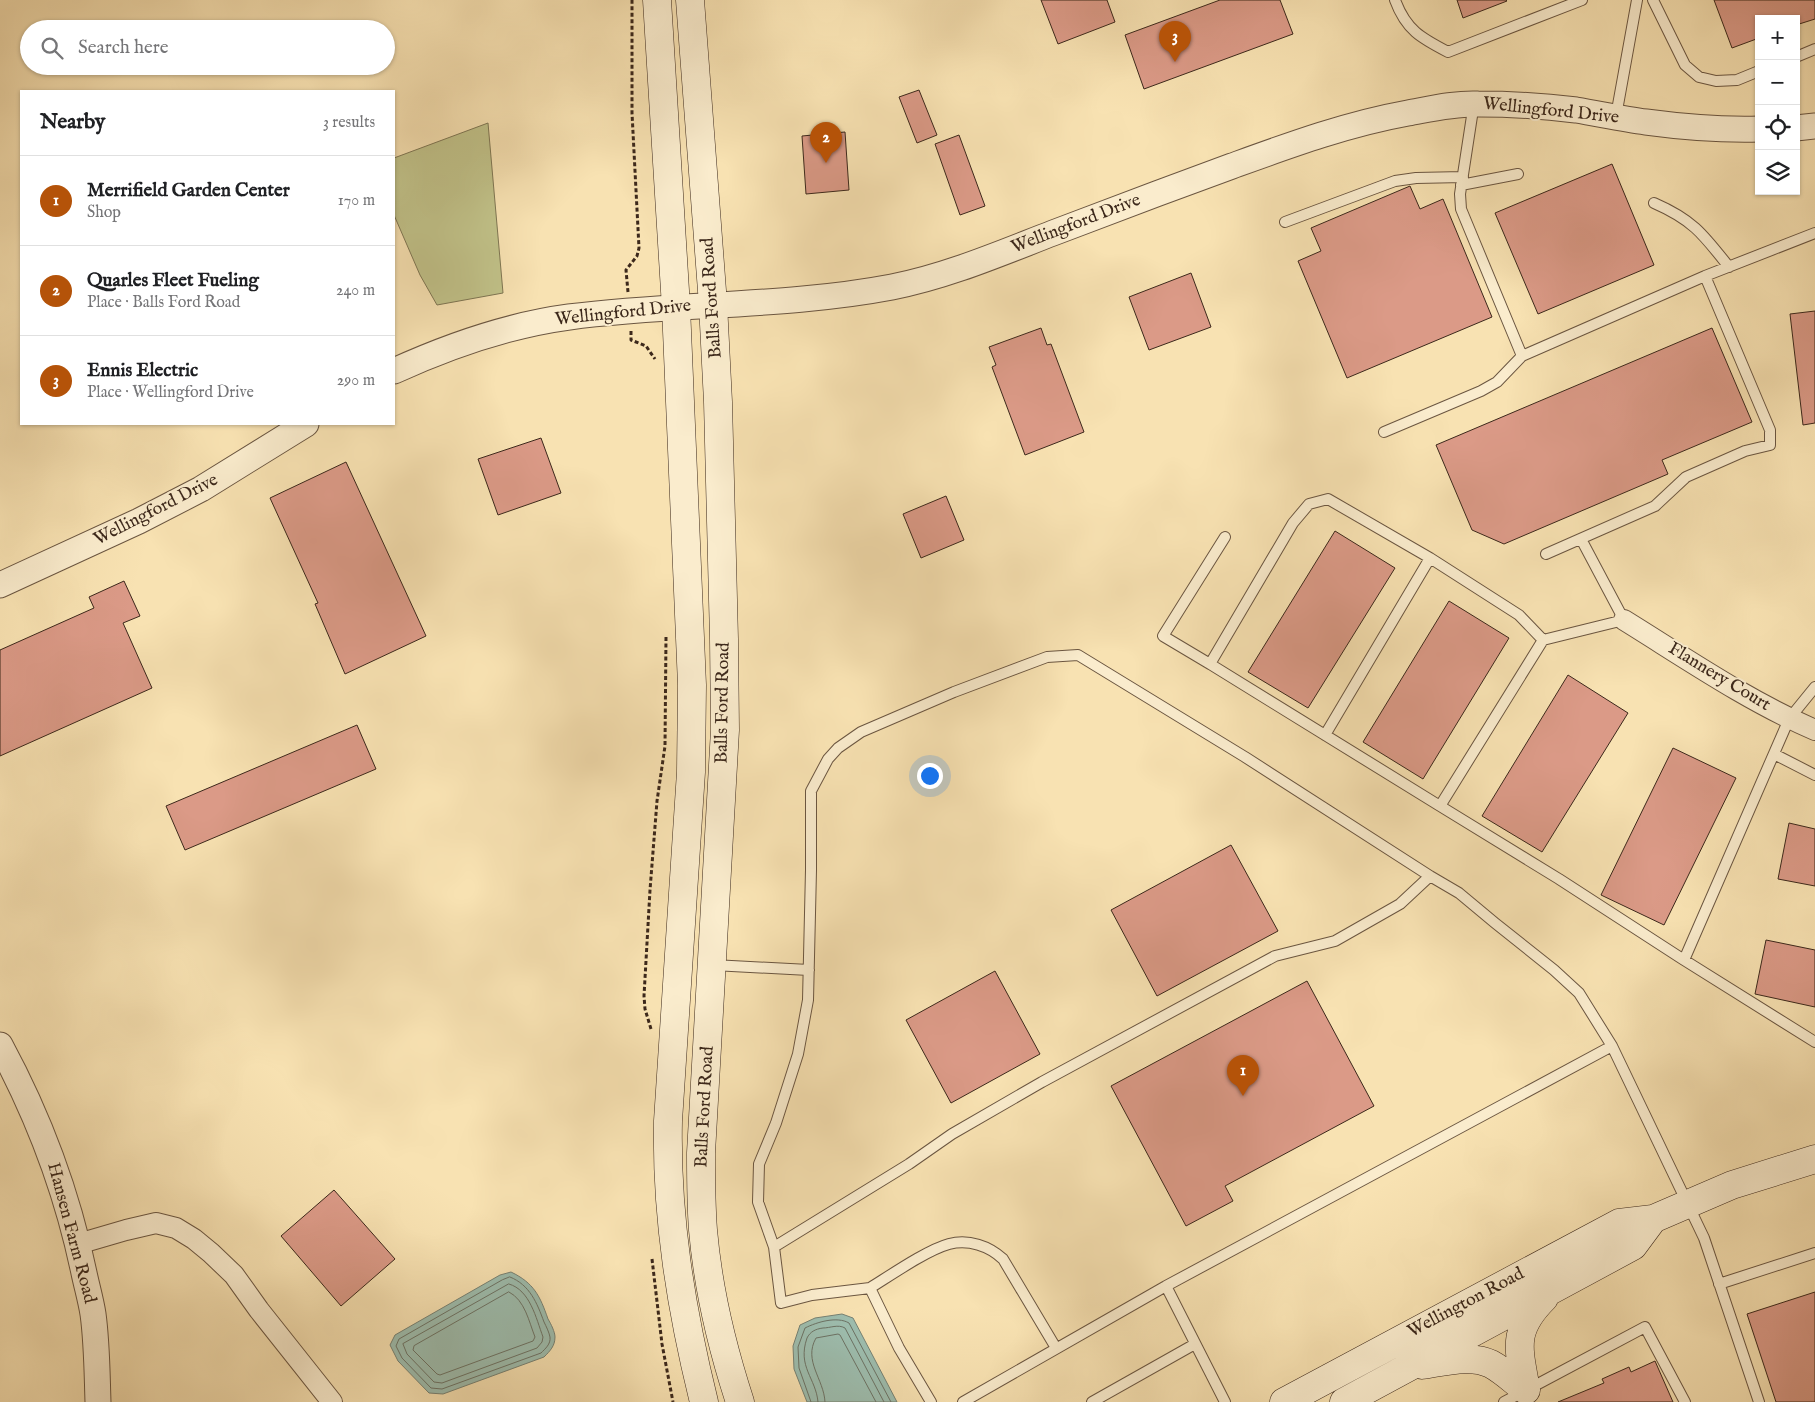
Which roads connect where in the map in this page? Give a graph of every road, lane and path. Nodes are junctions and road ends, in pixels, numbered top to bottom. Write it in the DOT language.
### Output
graph roads {
  1 [pos="632,0"];
  2 [pos="657,0"];
  3 [pos="690,0"];
  4 [pos="1395,0"];
  5 [pos="1582,0"];
  6 [pos="1637,0"];
  7 [pos="1653,0"];
  8 [pos="1815,49"];
  9 [pos="1800,55"];
  10 [pos="1755,73"];
  11 [pos="1474,103"];
  12 [pos="1616,117"];
  13 [pos="1815,126"];
  14 [pos="1800,128"];
  15 [pos="1755,129"];
  16 [pos="1518,174"];
  17 [pos="1462,181"];
  18 [pos="1654,203"];
  19 [pos="1285,222"];
  20 [pos="1815,233"];
  21 [pos="1729,267"];
  22 [pos="1704,276"];
  23 [pos="627,281"];
  24 [pos="714,304"];
  25 [pos="676,307"];
  26 [pos="631,329"];
  27 [pos="1522,356"];
  28 [pos="656,366"];
  29 [pos="395,371"];
  30 [pos="304,425"];
  31 [pos="1384,432"];
  32 [pos="1225,538"];
  33 [pos="1581,539"];
  34 [pos="1546,554"];
  35 [pos="1430,558"];
  36 [pos="0,585"];
  37 [pos="1624,620"];
  38 [pos="666,629"];
  39 [pos="1543,640"];
  40 [pos="1210,664"];
  41 [pos="1815,687"];
  42 [pos="1789,719"];
  43 [pos="1815,730"];
  44 [pos="1325,735"];
  45 [pos="1774,754"];
  46 [pos="1815,775"];
  47 [pos="1440,806"];
  48 [pos="1430,876"];
  49 [pos="682,903"];
  50 [pos="1684,960"];
  51 [pos="712,965"];
  52 [pos="809,970"];
  53 [pos="644,996"];
  54 [pos="1815,1042"];
  55 [pos="0,1045"];
  56 [pos="1612,1046"];
  57 [pos="1815,1159"];
  58 [pos="1688,1203"];
  59 [pos="1653,1219"];
  60 [pos="78,1244"];
  61 [pos="774,1247"];
  62 [pos="1815,1253"];
  63 [pos="1719,1284"];
  64 [pos="1166,1286"];
  65 [pos="870,1288"];
  66 [pos="1554,1288"];
  67 [pos="1195,1344"];
  68 [pos="1056,1348"];
  69 [pos="1408,1367"];
  70 [pos="1521,1398"];
  71 [pos="98,1402"];
  72 [pos="332,1402"];
  73 [pos="704,1402"];
  74 [pos="740,1402"];
  75 [pos="931,1402"];
  76 [pos="963,1402"];
  77 [pos="1092,1402"];
  78 [pos="1225,1402"];
  79 [pos="1284,1402"];
  80 [pos="1344,1402"];
  81 [pos="1685,1402"];
  82 [pos="1759,1402"];
  1 -- 23 [label="path"];
  2 -- 25 [label="main road, Balls Ford Road"];
  3 -- 24 [label="main road, Balls Ford Road"];
  4 -- 5 [label="lane"];
  6 -- 12 [label="lane"];
  7 -- 10 [label="lane"];
  8 -- 9 [label="lane"];
  11 -- 12 [label="street, Wellingford Drive"];
  11 -- 17 [label="lane"];
  11 -- 24 [label="street, Wellingford Drive"];
  12 -- 15 [label="street, Wellingford Drive"];
  13 -- 14 [label="street"];
  16 -- 17 [label="lane"];
  17 -- 19 [label="lane"];
  17 -- 27 [label="lane"];
  18 -- 21 [label="lane"];
  20 -- 21 [label="lane"];
  21 -- 22 [label="lane"];
  22 -- 27 [label="lane"];
  22 -- 33 [label="lane"];
  24 -- 25 [label="street, Wellingford Drive"];
  24 -- 51 [label="main road, Balls Ford Road"];
  25 -- 29 [label="street, Wellingford Drive"];
  25 -- 49 [label="main road, Balls Ford Road"];
  26 -- 28 [label="path"];
  27 -- 31 [label="lane"];
  30 -- 36 [label="street, Wellingford Drive"];
  32 -- 40 [label="lane"];
  33 -- 34 [label="lane"];
  33 -- 37 [label="lane"];
  35 -- 39 [label="lane"];
  35 -- 40 [label="lane"];
  35 -- 44 [label="lane"];
  37 -- 39 [label="lane"];
  37 -- 42 [label="street, Flannery Court"];
  38 -- 53 [label="path"];
  39 -- 47 [label="lane"];
  40 -- 44 [label="lane"];
  41 -- 42 [label="lane"];
  42 -- 43 [label="street, Flannery Court"];
  42 -- 45 [label="lane"];
  44 -- 47 [label="lane"];
  45 -- 46 [label="lane"];
  45 -- 50 [label="lane"];
  47 -- 50 [label="lane"];
  48 -- 52 [label="lane"];
  48 -- 56 [label="lane"];
  48 -- 61 [label="lane"];
  49 -- 51 [label="main road"];
  49 -- 73 [label="main road, Balls Ford Road"];
  50 -- 54 [label="lane"];
  51 -- 52 [label="lane"];
  51 -- 74 [label="main road, Balls Ford Road"];
  52 -- 61 [label="lane"];
  55 -- 60 [label="street, Hansen Farm Road"];
  56 -- 58 [label="lane"];
  56 -- 64 [label="lane"];
  57 -- 58 [label="main road, Wellington Road"];
  58 -- 59 [label="main road, Wellington Road"];
  58 -- 63 [label="lane"];
  59 -- 66 [label="main road, Wellington Road"];
  59 -- 79 [label="main road, Wellington Road"];
  60 -- 71 [label="street, Hansen Farm Road"];
  60 -- 72 [label="street"];
  61 -- 65 [label="lane"];
  62 -- 63 [label="lane"];
  63 -- 82 [label="lane"];
  64 -- 67 [label="lane"];
  64 -- 68 [label="lane"];
  65 -- 68 [label="lane"];
  65 -- 75 [label="lane"];
  66 -- 69 [label="main road, Wellington Road"];
  66 -- 70 [label="main road"];
  67 -- 77 [label="lane"];
  67 -- 78 [label="lane"];
  68 -- 76 [label="lane"];
  69 -- 70 [label="main road"];
  69 -- 80 [label="main road, Wellington Road"];
  70 -- 81 [label="lane"];
}
